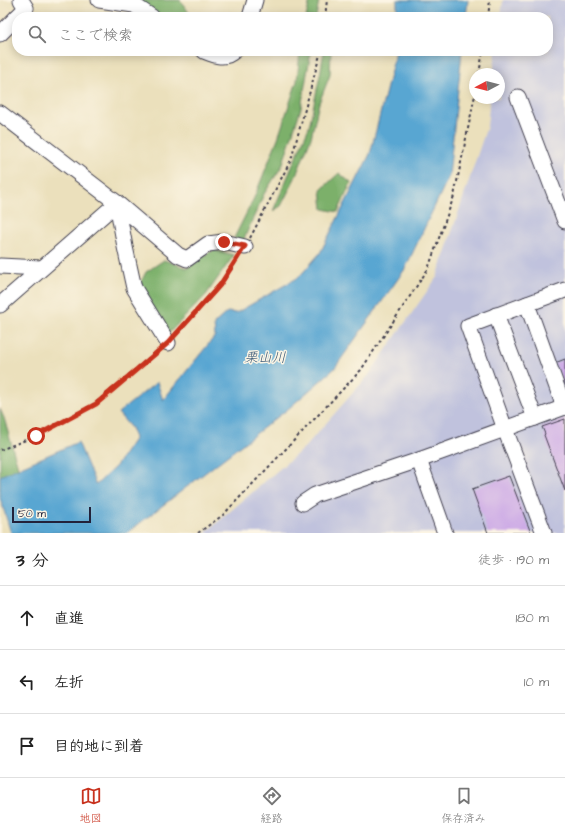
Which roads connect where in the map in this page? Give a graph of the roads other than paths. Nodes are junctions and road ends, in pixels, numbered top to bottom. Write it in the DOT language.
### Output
graph roads {
  1 [pos="20,0"];
  2 [pos="99,0"];
  3 [pos="255,0"];
  4 [pos="22,12"];
  5 [pos="144,12"];
  6 [pos="251,12"];
  7 [pos="12,22"];
  8 [pos="0,34"];
  9 [pos="518,97"];
  10 [pos="0,113"];
  11 [pos="117,203"];
  12 [pos="565,221"];
  13 [pos="245,246"];
  14 [pos="0,266"];
  15 [pos="41,268"];
  16 [pos="565,290"];
  17 [pos="527,304"];
  18 [pos="0,305"];
  19 [pos="496,315"];
  20 [pos="168,343"];
  21 [pos="565,407"];
  22 [pos="535,418"];
  23 [pos="505,429"];
  24 [pos="419,460"];
  25 [pos="303,503"];
  26 [pos="445,533"];
  27 [pos="544,533"];
  1 -- 4 [label="street"];
  2 -- 5 [label="street"];
  3 -- 6 [label="street"];
  7 -- 8 [label="street"];
  9 -- 12 [label="street"];
  10 -- 11 [label="street"];
  11 -- 13 [label="street"];
  11 -- 15 [label="street"];
  11 -- 20 [label="street"];
  14 -- 15 [label="street"];
  15 -- 18 [label="street"];
  16 -- 17 [label="street"];
  17 -- 19 [label="street"];
  17 -- 21 [label="street"];
  19 -- 22 [label="street"];
  19 -- 23 [label="street"];
  21 -- 22 [label="street"];
  22 -- 23 [label="street"];
  23 -- 24 [label="street"];
  23 -- 27 [label="street"];
  24 -- 25 [label="street"];
  24 -- 26 [label="street"];
}
